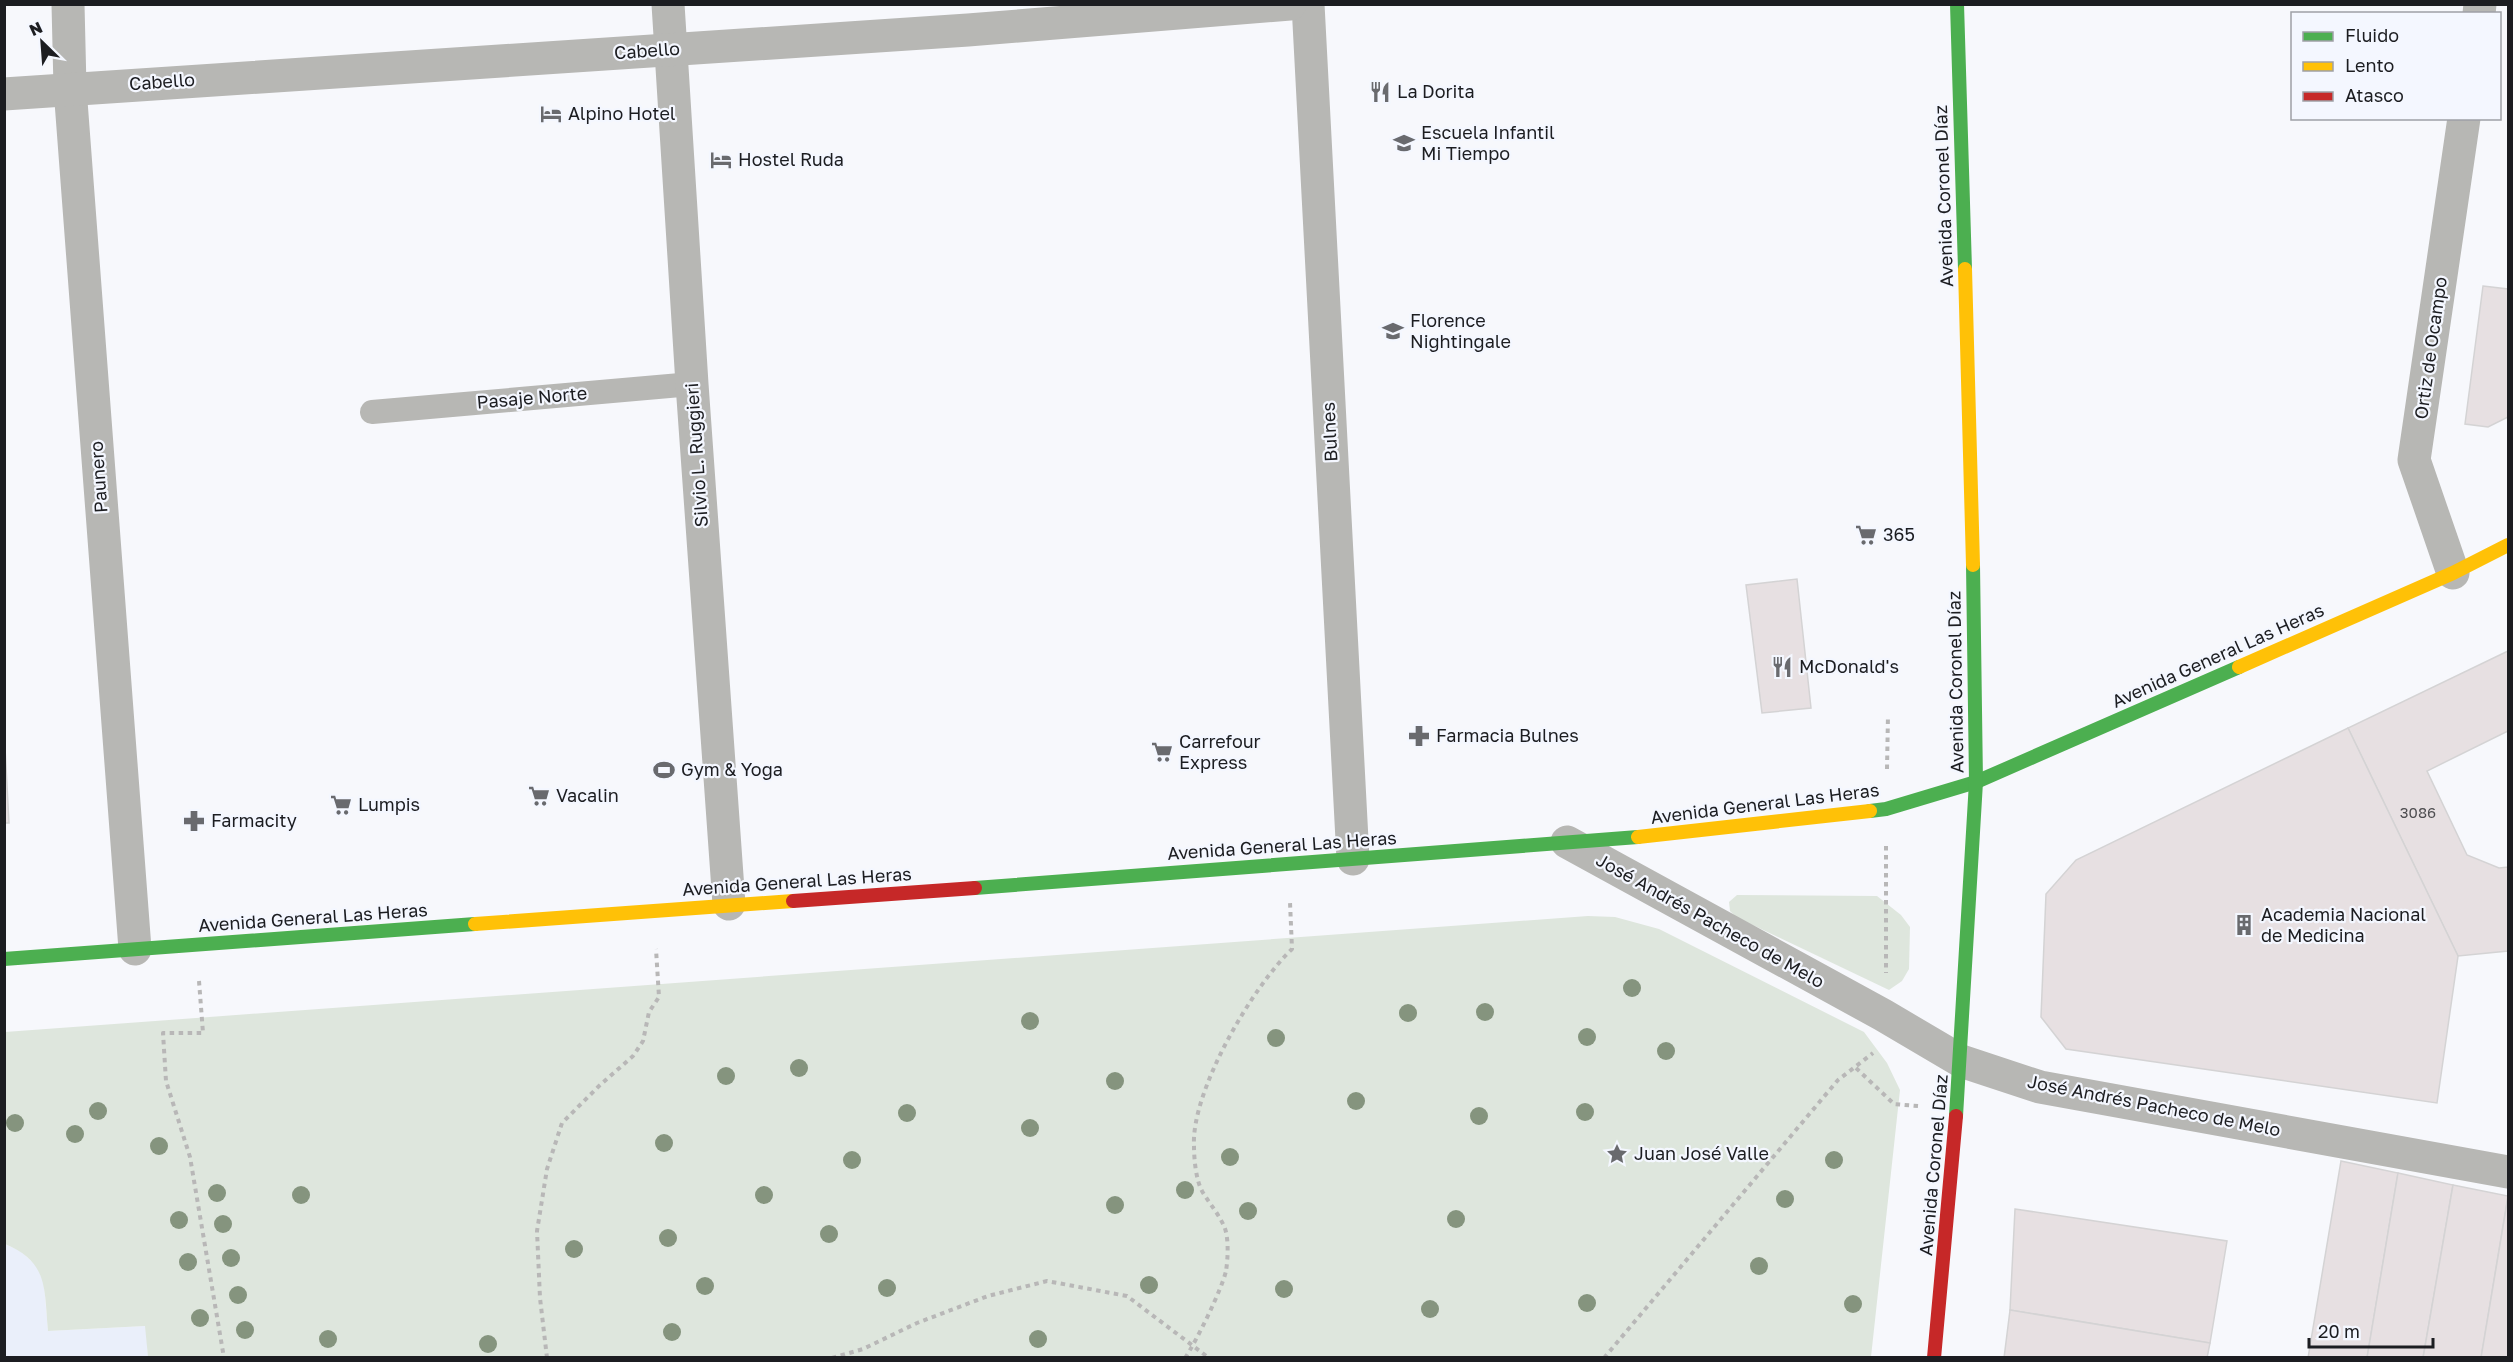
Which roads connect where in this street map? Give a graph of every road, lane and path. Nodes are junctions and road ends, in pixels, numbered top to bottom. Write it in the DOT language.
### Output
graph roads {
  1 [pos="68,4"];
  2 [pos="668,4"];
  3 [pos="1290,4"];
  4 [pos="1308,4"];
  5 [pos="1957,4"];
  6 [pos="672,49"];
  7 [pos="70,88"];
  8 [pos="4,94"];
  9 [pos="2464,120"];
  10 [pos="692,384"];
  11 [pos="372,412"];
  12 [pos="2508,545"];
  13 [pos="2453,573"];
  14 [pos="1888,715"];
  15 [pos="1976,782"];
  16 [pos="1886,809"];
  17 [pos="1567,842"];
  18 [pos="1353,859"];
  19 [pos="1288,863"];
  20 [pos="729,904"];
  21 [pos="654,910"];
  22 [pos="197,944"];
  23 [pos="135,949"];
  24 [pos="4,959"];
  25 [pos="1883,1015"];
  26 [pos="1962,1061"];
  27 [pos="2508,1172"];
  28 [pos="1193,1346"];
  29 [pos="1609,1351"];
  30 [pos="224,1358"];
  31 [pos="547,1358"];
  32 [pos="832,1358"];
  33 [pos="1185,1358"];
  34 [pos="1209,1358"];
  35 [pos="1604,1358"];
  36 [pos="1610,1358"];
  37 [pos="1934,1358"];
  1 -- 7 [label="street, Paunero"];
  2 -- 6 [label="street, Silvio L. Ruggieri"];
  3 -- 6 [label="street, Cabello"];
  4 -- 18 [label="street, Bulnes"];
  5 -- 15 [label="main road, Avenida Coronel Díaz"];
  6 -- 7 [label="street, Cabello"];
  6 -- 10 [label="street, Silvio L. Ruggieri"];
  7 -- 8 [label="street, Cabello"];
  7 -- 23 [label="street, Paunero"];
  9 -- 13 [label="street, Ortiz de Ocampo"];
  10 -- 11 [label="lane, Pasaje Norte"];
  10 -- 20 [label="street, Silvio L. Ruggieri"];
  12 -- 13 [label="main road, Avenida General Las Heras"];
  13 -- 15 [label="main road, Avenida General Las Heras"];
  14 -- 16 [label="path"];
  15 -- 16 [label="main road, Avenida General Las Heras"];
  15 -- 26 [label="main road, Avenida Coronel Díaz"];
  16 -- 17 [label="main road, Avenida General Las Heras"];
  16 -- 25 [label="path"];
  17 -- 18 [label="main road, Avenida General Las Heras"];
  17 -- 25 [label="street, José Andrés Pacheco de Melo"];
  18 -- 19 [label="main road, Avenida General Las Heras"];
  19 -- 20 [label="main road, Avenida General Las Heras"];
  19 -- 28 [label="path"];
  20 -- 21 [label="main road, Avenida General Las Heras"];
  21 -- 22 [label="main road, Avenida General Las Heras"];
  21 -- 31 [label="path"];
  22 -- 23 [label="main road, Avenida General Las Heras"];
  22 -- 30 [label="path"];
  23 -- 24 [label="main road, Avenida General Las Heras"];
  25 -- 26 [label="street, José Andrés Pacheco de Melo"];
  25 -- 29 [label="path"];
  26 -- 27 [label="street, José Andrés Pacheco de Melo"];
  26 -- 37 [label="main road, Avenida Coronel Díaz"];
  28 -- 32 [label="path"];
  28 -- 33 [label="path"];
  28 -- 34 [label="path"];
  29 -- 35 [label="path"];
  29 -- 36 [label="path"];
}
